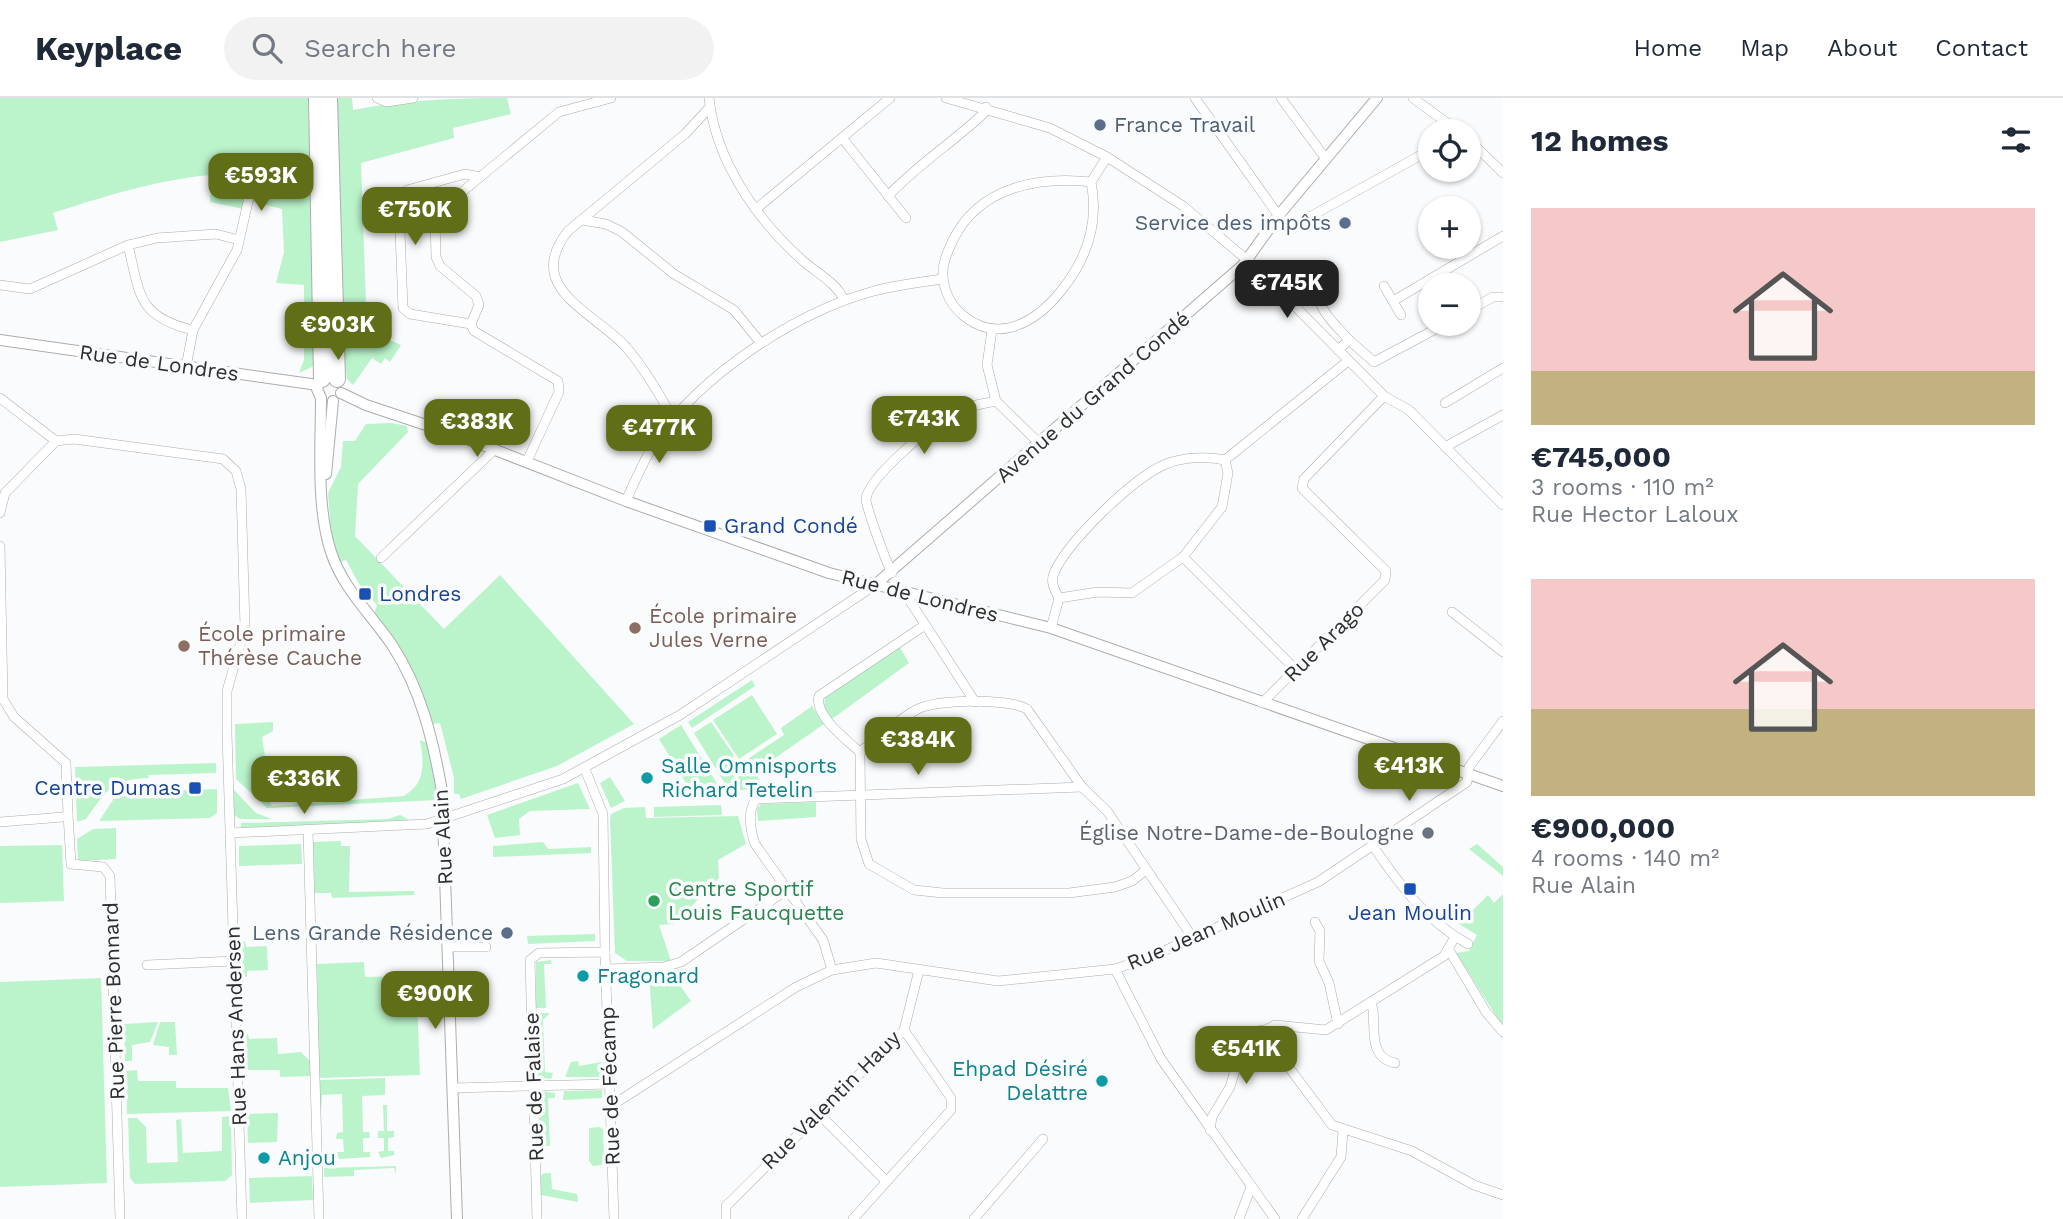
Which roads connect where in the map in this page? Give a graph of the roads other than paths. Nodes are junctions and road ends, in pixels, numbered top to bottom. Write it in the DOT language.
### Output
graph roads {
  1 [pos="317,98"];
  2 [pos="329,98"];
  3 [pos="413,98"];
  4 [pos="611,98"];
  5 [pos="890,98"];
  6 [pos="946,98"];
  7 [pos="1195,98"];
  8 [pos="1280,98"];
  9 [pos="1377,98"];
  10 [pos="1413,98"];
  11 [pos="377,99"];
  12 [pos="710,102"];
  13 [pos="986,107"];
  14 [pos="1442,119"];
  15 [pos="843,139"];
  16 [pos="324,146"];
  17 [pos="1481,152"];
  18 [pos="1107,157"];
  19 [pos="1418,157"];
  20 [pos="1326,159"];
  21 [pos="1503,173"];
  22 [pos="480,177"];
  23 [pos="253,180"];
  24 [pos="1091,182"];
  25 [pos="888,196"];
  26 [pos="756,209"];
  27 [pos="1279,215"];
  28 [pos="906,218"];
  29 [pos="582,220"];
  30 [pos="1503,236"];
  31 [pos="239,240"];
  32 [pos="128,245"];
  33 [pos="1248,259"];
  34 [pos="943,279"];
  35 [pos="0,285"];
  36 [pos="1384,286"];
  37 [pos="1319,294"];
  38 [pos="1503,297"];
  39 [pos="844,300"];
  40 [pos="1393,301"];
  41 [pos="1481,303"];
  42 [pos="1401,315"];
  43 [pos="471,324"];
  44 [pos="193,330"];
  45 [pos="992,330"];
  46 [pos="1423,336"];
  47 [pos="1349,340"];
  48 [pos="0,341"];
  49 [pos="760,342"];
  50 [pos="1338,350"];
  51 [pos="1348,362"];
  52 [pos="186,367"];
  53 [pos="1502,370"];
  54 [pos="329,389"];
  55 [pos="1384,396"];
  56 [pos="0,398"];
  57 [pos="996,401"];
  58 [pos="1445,403"];
  59 [pos="1503,415"];
  60 [pos="673,419"];
  61 [pos="56,441"];
  62 [pos="1040,444"];
  63 [pos="1445,447"];
  64 [pos="495,449"];
  65 [pos="1225,460"];
  66 [pos="527,461"];
  67 [pos="3,491"];
  68 [pos="626,500"];
  69 [pos="1503,505"];
  70 [pos="0,513"];
  71 [pos="0,546"];
  72 [pos="1183,557"];
  73 [pos="380,558"];
  74 [pos="1,572"];
  75 [pos="892,573"];
  76 [pos="875,585"];
  77 [pos="908,593"];
  78 [pos="1059,598"];
  79 [pos="1452,612"];
  80 [pos="925,625"];
  81 [pos="1051,628"];
  82 [pos="1,650"];
  83 [pos="1503,652"];
  84 [pos="1297,671"];
  85 [pos="975,702"];
  86 [pos="1262,703"];
  87 [pos="1503,721"];
  88 [pos="860,752"];
  89 [pos="585,769"];
  90 [pos="1468,776"];
  91 [pos="1503,786"];
  92 [pos="1082,787"];
  93 [pos="862,794"];
  94 [pos="68,814"];
  95 [pos="444,820"];
  96 [pos="0,822"];
  97 [pos="308,830"];
  98 [pos="230,833"];
  99 [pos="1373,846"];
  100 [pos="1146,870"];
  101 [pos="788,889"];
  102 [pos="1315,922"];
  103 [pos="1455,937"];
  104 [pos="1193,940"];
  105 [pos="1468,944"];
  106 [pos="448,947"];
  107 [pos="486,947"];
  108 [pos="1449,950"];
  109 [pos="606,952"];
  110 [pos="234,961"];
  111 [pos="147,965"];
  112 [pos="1115,969"];
  113 [pos="606,970"];
  114 [pos="832,970"];
  115 [pos="919,970"];
  116 [pos="1370,1003"];
  117 [pos="1338,1024"];
  118 [pos="904,1030"];
  119 [pos="1261,1030"];
  120 [pos="1503,1032"];
  121 [pos="1395,1063"];
  122 [pos="610,1084"];
  123 [pos="533,1086"];
  124 [pos="453,1087"];
  125 [pos="611,1105"];
  126 [pos="819,1114"];
  127 [pos="1210,1130"];
  128 [pos="1343,1131"];
  129 [pos="1043,1139"];
  130 [pos="886,1181"];
  131 [pos="1251,1187"];
  132 [pos="1503,1195"];
  133 [pos="120,1219"];
  134 [pos="242,1219"];
  135 [pos="320,1219"];
  136 [pos="457,1219"];
  137 [pos="537,1219"];
  138 [pos="614,1219"];
  139 [pos="726,1219"];
  140 [pos="853,1219"];
  141 [pos="974,1219"];
  142 [pos="1238,1219"];
  143 [pos="1275,1219"];
  144 [pos="1302,1219"];
  1 -- 16 [label="highway"];
  2 -- 16 [label="highway"];
  3 -- 11 [label="street"];
  4 -- 22 [label="street"];
  5 -- 15 [label="street"];
  6 -- 13 [label="street"];
  7 -- 27 [label="street"];
  8 -- 20 [label="street"];
  9 -- 20 [label="street, Avenue du Grand Condé"];
  10 -- 14 [label="street"];
  12 -- 26 [label="street"];
  12 -- 29 [label="street"];
  13 -- 18 [label="street"];
  13 -- 25 [label="street"];
  15 -- 25 [label="street"];
  15 -- 26 [label="street"];
  16 -- 54 [label="highway"];
  17 -- 21 [label="street"];
  18 -- 24 [label="street"];
  18 -- 33 [label="street"];
  19 -- 27 [label="street"];
  20 -- 27 [label="street, Avenue du Grand Condé"];
  22 -- 43 [label="street"];
  22 -- 43 [label="street"];
  23 -- 31 [label="street"];
  24 -- 34 [label="street"];
  24 -- 45 [label="street"];
  25 -- 28 [label="street"];
  26 -- 39 [label="street"];
  27 -- 33 [label="street, Avenue du Grand Condé"];
  29 -- 49 [label="street"];
  29 -- 60 [label="street"];
  30 -- 40 [label="street"];
  31 -- 32 [label="street"];
  31 -- 44 [label="street"];
  32 -- 35 [label="street"];
  32 -- 44 [label="street"];
  33 -- 50 [label="street"];
  33 -- 62 [label="street, Avenue du Grand Condé"];
  34 -- 39 [label="street"];
  34 -- 45 [label="street"];
  36 -- 40 [label="street"];
  37 -- 47 [label="street"];
  38 -- 41 [label="street"];
  39 -- 49 [label="street"];
  40 -- 42 [label="street"];
  43 -- 66 [label="street"];
  44 -- 52 [label="street"];
  45 -- 57 [label="street"];
  46 -- 47 [label="street"];
  47 -- 50 [label="street"];
  48 -- 52 [label="street, Rue de Londres"];
  49 -- 60 [label="street"];
  50 -- 51 [label="street"];
  51 -- 55 [label="street"];
  51 -- 65 [label="street"];
  52 -- 54 [label="street, Rue de Londres"];
  53 -- 58 [label="street"];
  54 -- 64 [label="street, Rue de Londres"];
  54 -- 95 [label="street, Rue Alain"];
  55 -- 63 [label="street"];
  55 -- 84 [label="street, Rue Arago"];
  56 -- 61 [label="street"];
  57 -- 62 [label="street"];
  57 -- 75 [label="street"];
  59 -- 63 [label="street"];
  60 -- 68 [label="street"];
  61 -- 67 [label="street"];
  61 -- 98 [label="street, Rue Hans Andersen"];
  62 -- 75 [label="street, Avenue du Grand Condé"];
  63 -- 69 [label="street"];
  64 -- 66 [label="street, Rue de Londres"];
  64 -- 73 [label="street"];
  65 -- 72 [label="street"];
  65 -- 78 [label="street"];
  66 -- 68 [label="street, Rue de Londres"];
  67 -- 70 [label="street"];
  68 -- 76 [label="street, Rue de Londres"];
  71 -- 74 [label="street"];
  72 -- 78 [label="street"];
  72 -- 84 [label="street"];
  74 -- 82 [label="street"];
  75 -- 76 [label="street, Avenue du Grand Condé"];
  76 -- 77 [label="street, Rue de Londres"];
  76 -- 89 [label="street"];
  77 -- 80 [label="street"];
  77 -- 81 [label="street, Rue de Londres"];
  78 -- 81 [label="street"];
  79 -- 83 [label="street"];
  80 -- 85 [label="street"];
  80 -- 88 [label="street"];
  81 -- 86 [label="street, Rue de Londres"];
  82 -- 94 [label="street"];
  84 -- 86 [label="street, Rue Arago"];
  85 -- 88 [label="street"];
  85 -- 92 [label="street"];
  86 -- 90 [label="street, Rue de Londres"];
  87 -- 90 [label="street, Rue Jean Moulin"];
  88 -- 93 [label="street"];
  89 -- 95 [label="street"];
  89 -- 109 [label="street, Rue de Fécamp"];
  90 -- 91 [label="street, Rue de Londres"];
  90 -- 99 [label="street, Rue Jean Moulin"];
  92 -- 93 [label="street"];
  92 -- 100 [label="street"];
  93 -- 100 [label="street"];
  93 -- 101 [label="street"];
  94 -- 96 [label="street"];
  94 -- 133 [label="street, Rue Pierre Bonnard"];
  95 -- 97 [label="street"];
  95 -- 106 [label="street, Rue Alain"];
  97 -- 98 [label="street"];
  97 -- 135 [label="street"];
  98 -- 110 [label="street, Rue Hans Andersen"];
  99 -- 103 [label="street"];
  99 -- 104 [label="street, Rue Jean Moulin"];
  100 -- 104 [label="street"];
  101 -- 113 [label="street"];
  101 -- 114 [label="street"];
  102 -- 117 [label="street"];
  103 -- 105 [label="street"];
  103 -- 108 [label="street"];
  104 -- 112 [label="street, Rue Jean Moulin"];
  106 -- 107 [label="street"];
  106 -- 124 [label="street, Rue Alain"];
  108 -- 116 [label="street"];
  108 -- 120 [label="street"];
  109 -- 113 [label="street, Rue de Fécamp"];
  109 -- 123 [label="street, Rue de Falaise"];
  110 -- 111 [label="street"];
  110 -- 134 [label="street, Rue Hans Andersen"];
  112 -- 115 [label="street, Rue Jean Moulin"];
  112 -- 127 [label="street"];
  113 -- 122 [label="street, Rue de Fécamp"];
  114 -- 115 [label="street, Rue Jean Moulin"];
  114 -- 125 [label="street, Rue Jean Moulin"];
  115 -- 118 [label="street, Rue Valentin Hauy"];
  116 -- 117 [label="street"];
  116 -- 121 [label="street"];
  117 -- 119 [label="street"];
  118 -- 126 [label="street, Rue Valentin Hauy"];
  118 -- 130 [label="street"];
  119 -- 127 [label="street"];
  119 -- 128 [label="street"];
  122 -- 123 [label="street"];
  122 -- 125 [label="street, Rue de Fécamp"];
  123 -- 124 [label="street"];
  123 -- 137 [label="street, Rue de Falaise"];
  124 -- 136 [label="street, Rue Alain"];
  125 -- 138 [label="street, Rue de Fécamp"];
  126 -- 130 [label="street"];
  126 -- 139 [label="street, Rue Valentin Hauy"];
  127 -- 131 [label="street"];
  128 -- 132 [label="street"];
  128 -- 144 [label="street"];
  129 -- 141 [label="street"];
  130 -- 140 [label="street"];
  131 -- 142 [label="street"];
  131 -- 143 [label="street"];
}
